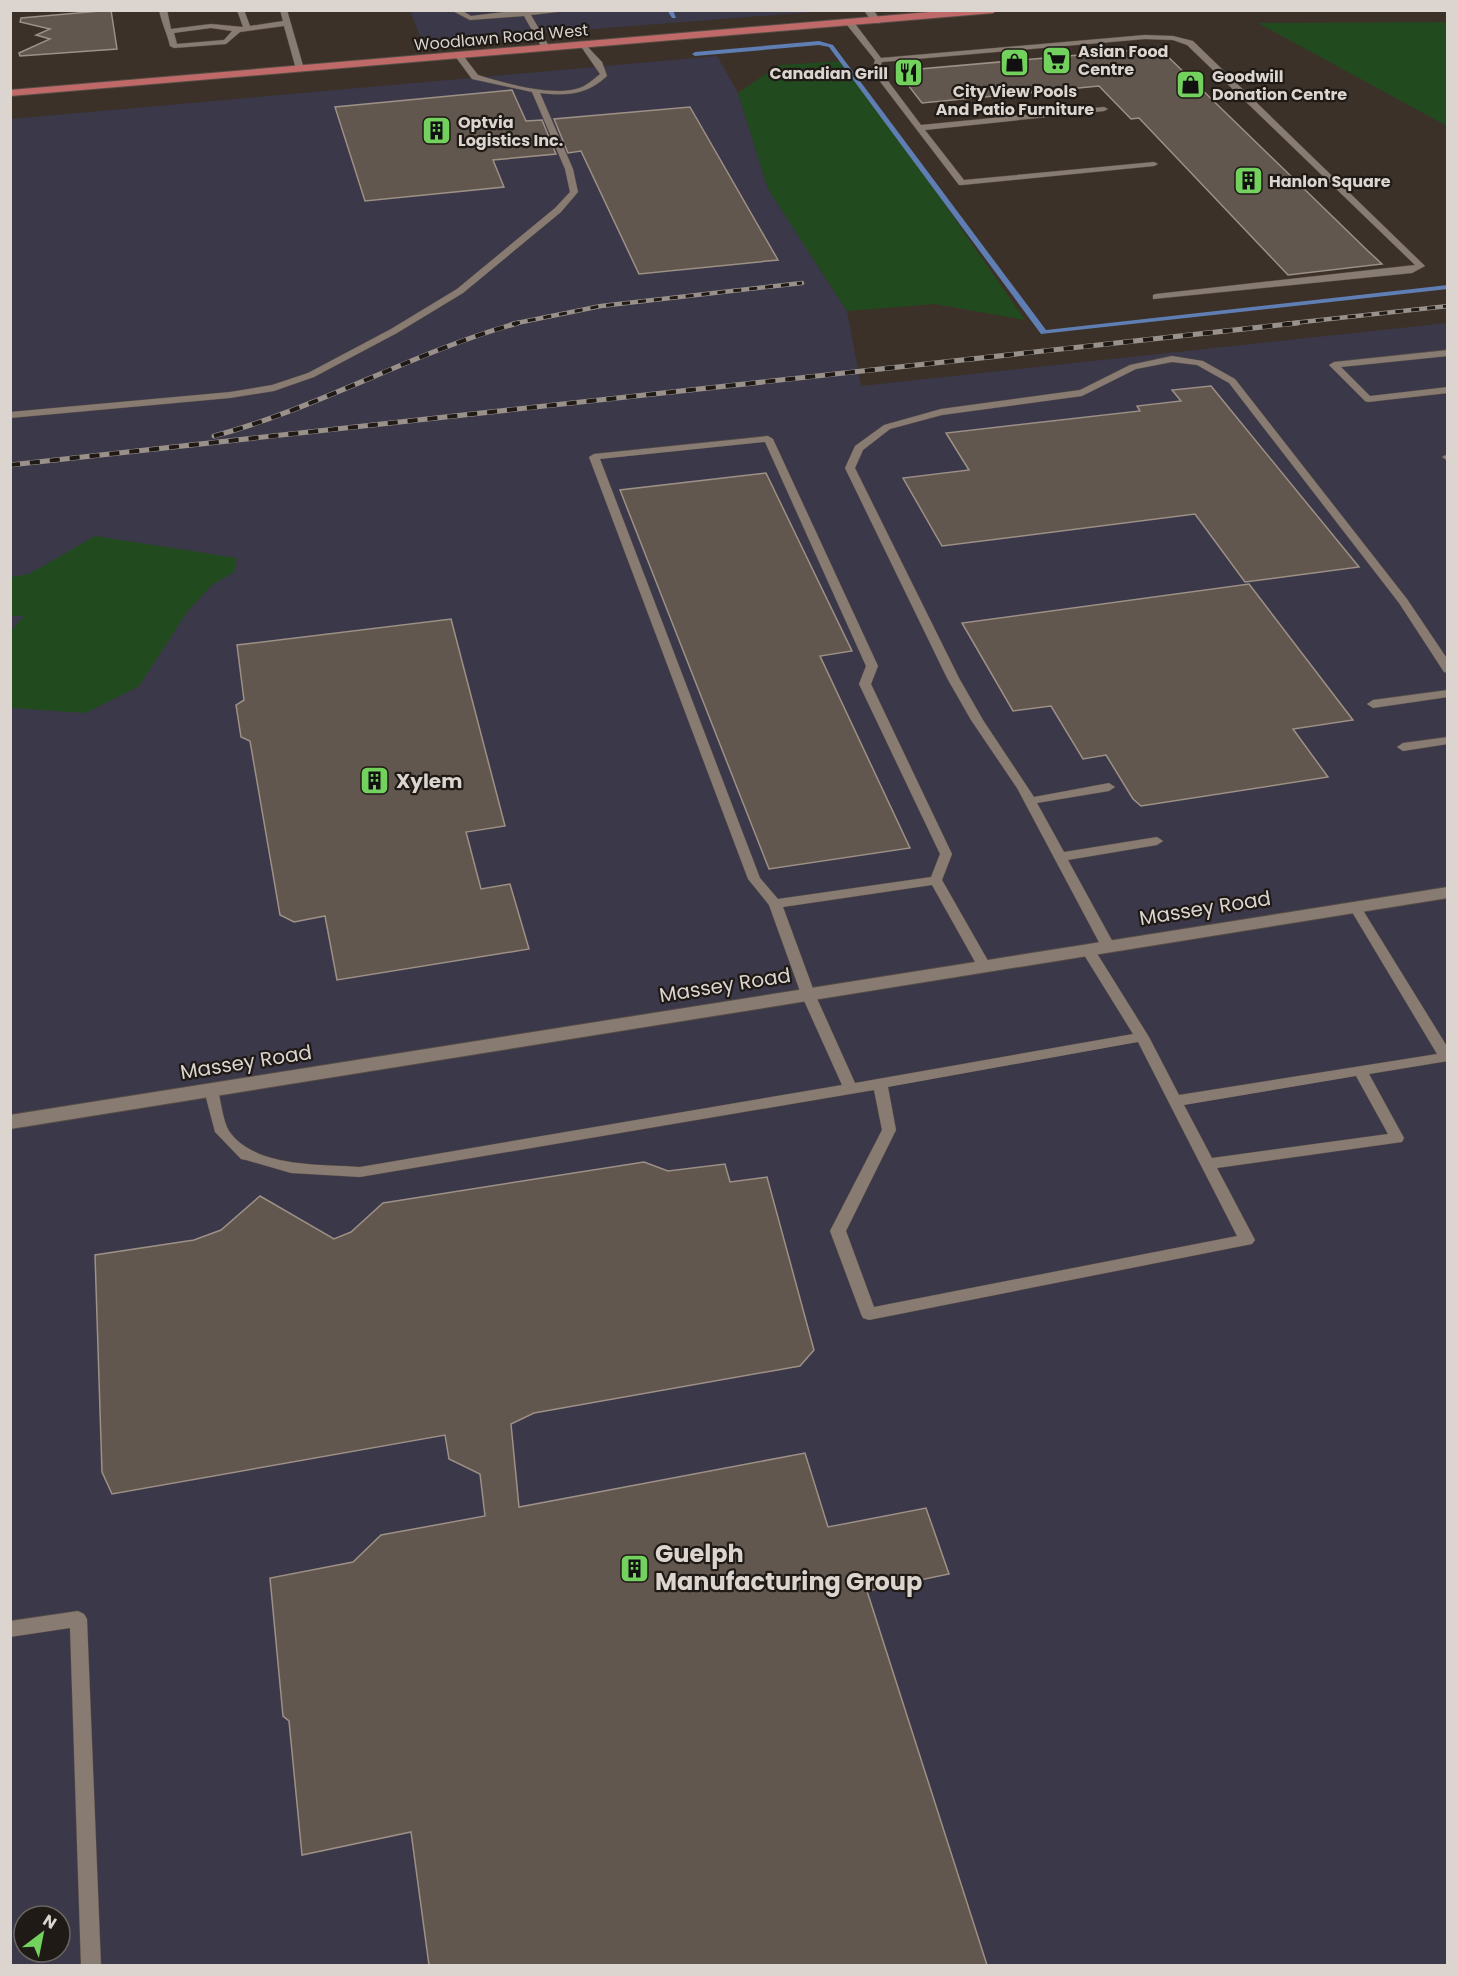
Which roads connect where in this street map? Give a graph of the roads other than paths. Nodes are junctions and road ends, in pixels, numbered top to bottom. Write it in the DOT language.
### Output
graph roads {
  1 [pos="164,10"];
  2 [pos="240,10"];
  3 [pos="283,10"];
  4 [pos="454,10"];
  5 [pos="572,10"];
  6 [pos="868,10"];
  7 [pos="993,10"];
  8 [pos="525,12"];
  9 [pos="876,21"];
  10 [pos="287,23"];
  11 [pos="850,23"];
  12 [pos="243,29"];
  13 [pos="170,31"];
  14 [pos="584,45"];
  15 [pos="546,48"];
  16 [pos="459,56"];
  17 [pos="879,60"];
  18 [pos="300,69"];
  19 [pos="535,90"];
  20 [pos="10,93"];
  21 [pos="1104,109"];
  22 [pos="919,128"];
  23 [pos="1154,164"];
  24 [pos="1156,297"];
  25 [pos="1448,353"];
  26 [pos="1448,390"];
  27 [pos="10,415"];
  28 [pos="1448,670"];
  29 [pos="1448,693"];
  30 [pos="1373,704"];
  31 [pos="1448,740"];
  32 [pos="1403,747"];
  33 [pos="1109,787"];
  34 [pos="1030,801"];
  35 [pos="1157,841"];
  36 [pos="1060,857"];
  37 [pos="936,880"];
  38 [pos="1448,892"];
  39 [pos="775,904"];
  40 [pos="1355,907"];
  41 [pos="1108,946"];
  42 [pos="1088,950"];
  43 [pos="984,966"];
  44 [pos="808,994"];
  45 [pos="1142,1037"];
  46 [pos="1360,1071"];
  47 [pos="880,1084"];
  48 [pos="850,1089"];
  49 [pos="211,1090"];
  50 [pos="1175,1101"];
  51 [pos="10,1122"];
  52 [pos="1208,1164"];
  53 [pos="10,1629"];
  54 [pos="91,1965"];
  1 -- 13 [label="lane"];
  2 -- 12 [label="lane"];
  3 -- 10 [label="lane"];
  4 -- 8 [label="lane"];
  5 -- 8 [label="lane"];
  6 -- 9 [label="street"];
  7 -- 9 [label="main road, Woodlawn Road West"];
  8 -- 15 [label="lane"];
  9 -- 11 [label="main road, Woodlawn Road West"];
  10 -- 12 [label="lane"];
  10 -- 18 [label="lane"];
  11 -- 14 [label="main road, Woodlawn Road West"];
  11 -- 17 [label="lane"];
  12 -- 13 [label="lane"];
  12 -- 13 [label="lane"];
  14 -- 15 [label="main road, Woodlawn Road West"];
  14 -- 19 [label="lane"];
  15 -- 16 [label="main road, Woodlawn Road West"];
  16 -- 18 [label="main road, Woodlawn Road West"];
  16 -- 19 [label="lane"];
  17 -- 22 [label="lane"];
  17 -- 24 [label="lane"];
  18 -- 20 [label="main road, Woodlawn Road West"];
  19 -- 27 [label="lane"];
  21 -- 22 [label="lane"];
  22 -- 23 [label="lane"];
  25 -- 26 [label="lane"];
  28 -- 34 [label="lane"];
  29 -- 30 [label="lane"];
  31 -- 32 [label="lane"];
  33 -- 34 [label="lane"];
  34 -- 36 [label="lane"];
  35 -- 36 [label="lane"];
  36 -- 41 [label="lane"];
  37 -- 39 [label="lane"];
  37 -- 39 [label="lane"];
  37 -- 43 [label="lane"];
  38 -- 40 [label="street, Massey Road"];
  39 -- 44 [label="lane"];
  40 -- 41 [label="street, Massey Road"];
  40 -- 46 [label="lane"];
  41 -- 42 [label="street, Massey Road"];
  42 -- 43 [label="street, Massey Road"];
  42 -- 45 [label="lane"];
  43 -- 44 [label="street, Massey Road"];
  44 -- 48 [label="lane"];
  44 -- 49 [label="street, Massey Road"];
  45 -- 47 [label="lane"];
  45 -- 50 [label="lane"];
  46 -- 50 [label="lane"];
  46 -- 52 [label="lane"];
  47 -- 48 [label="lane"];
  47 -- 52 [label="lane"];
  48 -- 49 [label="lane"];
  49 -- 51 [label="street, Massey Road"];
  50 -- 52 [label="lane"];
  53 -- 54 [label="lane"];
}
